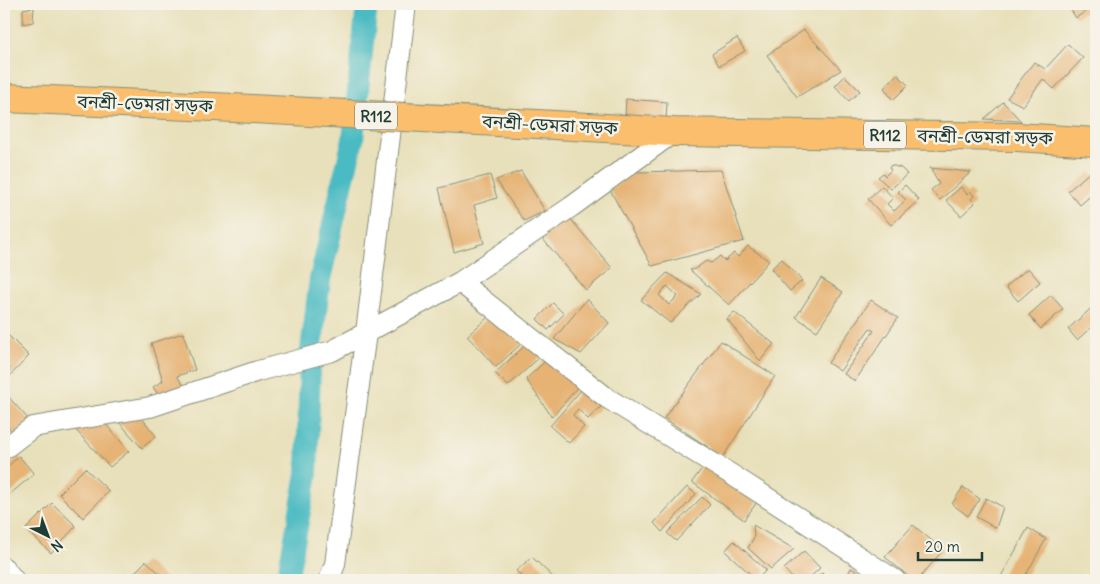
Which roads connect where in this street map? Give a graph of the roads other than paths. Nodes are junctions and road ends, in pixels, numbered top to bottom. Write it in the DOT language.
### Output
graph roads {
  1 [pos="406,4"];
  2 [pos="4,98"];
  3 [pos="674,132"];
  4 [pos="1096,142"];
  5 [pos="460,282"];
  6 [pos="366,333"];
  7 [pos="4,449"];
  8 [pos="4,568"];
  9 [pos="14,580"];
  10 [pos="329,580"];
  11 [pos="895,580"];
  1 -- 6 [label="street"];
  2 -- 3 [label="main road, বনশ্রী-ডেমরা সড়ক / R112, bridge"];
  3 -- 4 [label="main road, বনশ্রী-ডেমরা সড়ক / R112"];
  3 -- 5 [label="street"];
  5 -- 6 [label="street"];
  5 -- 11 [label="street"];
  6 -- 7 [label="street"];
  6 -- 10 [label="street"];
  8 -- 9 [label="street"];
}
